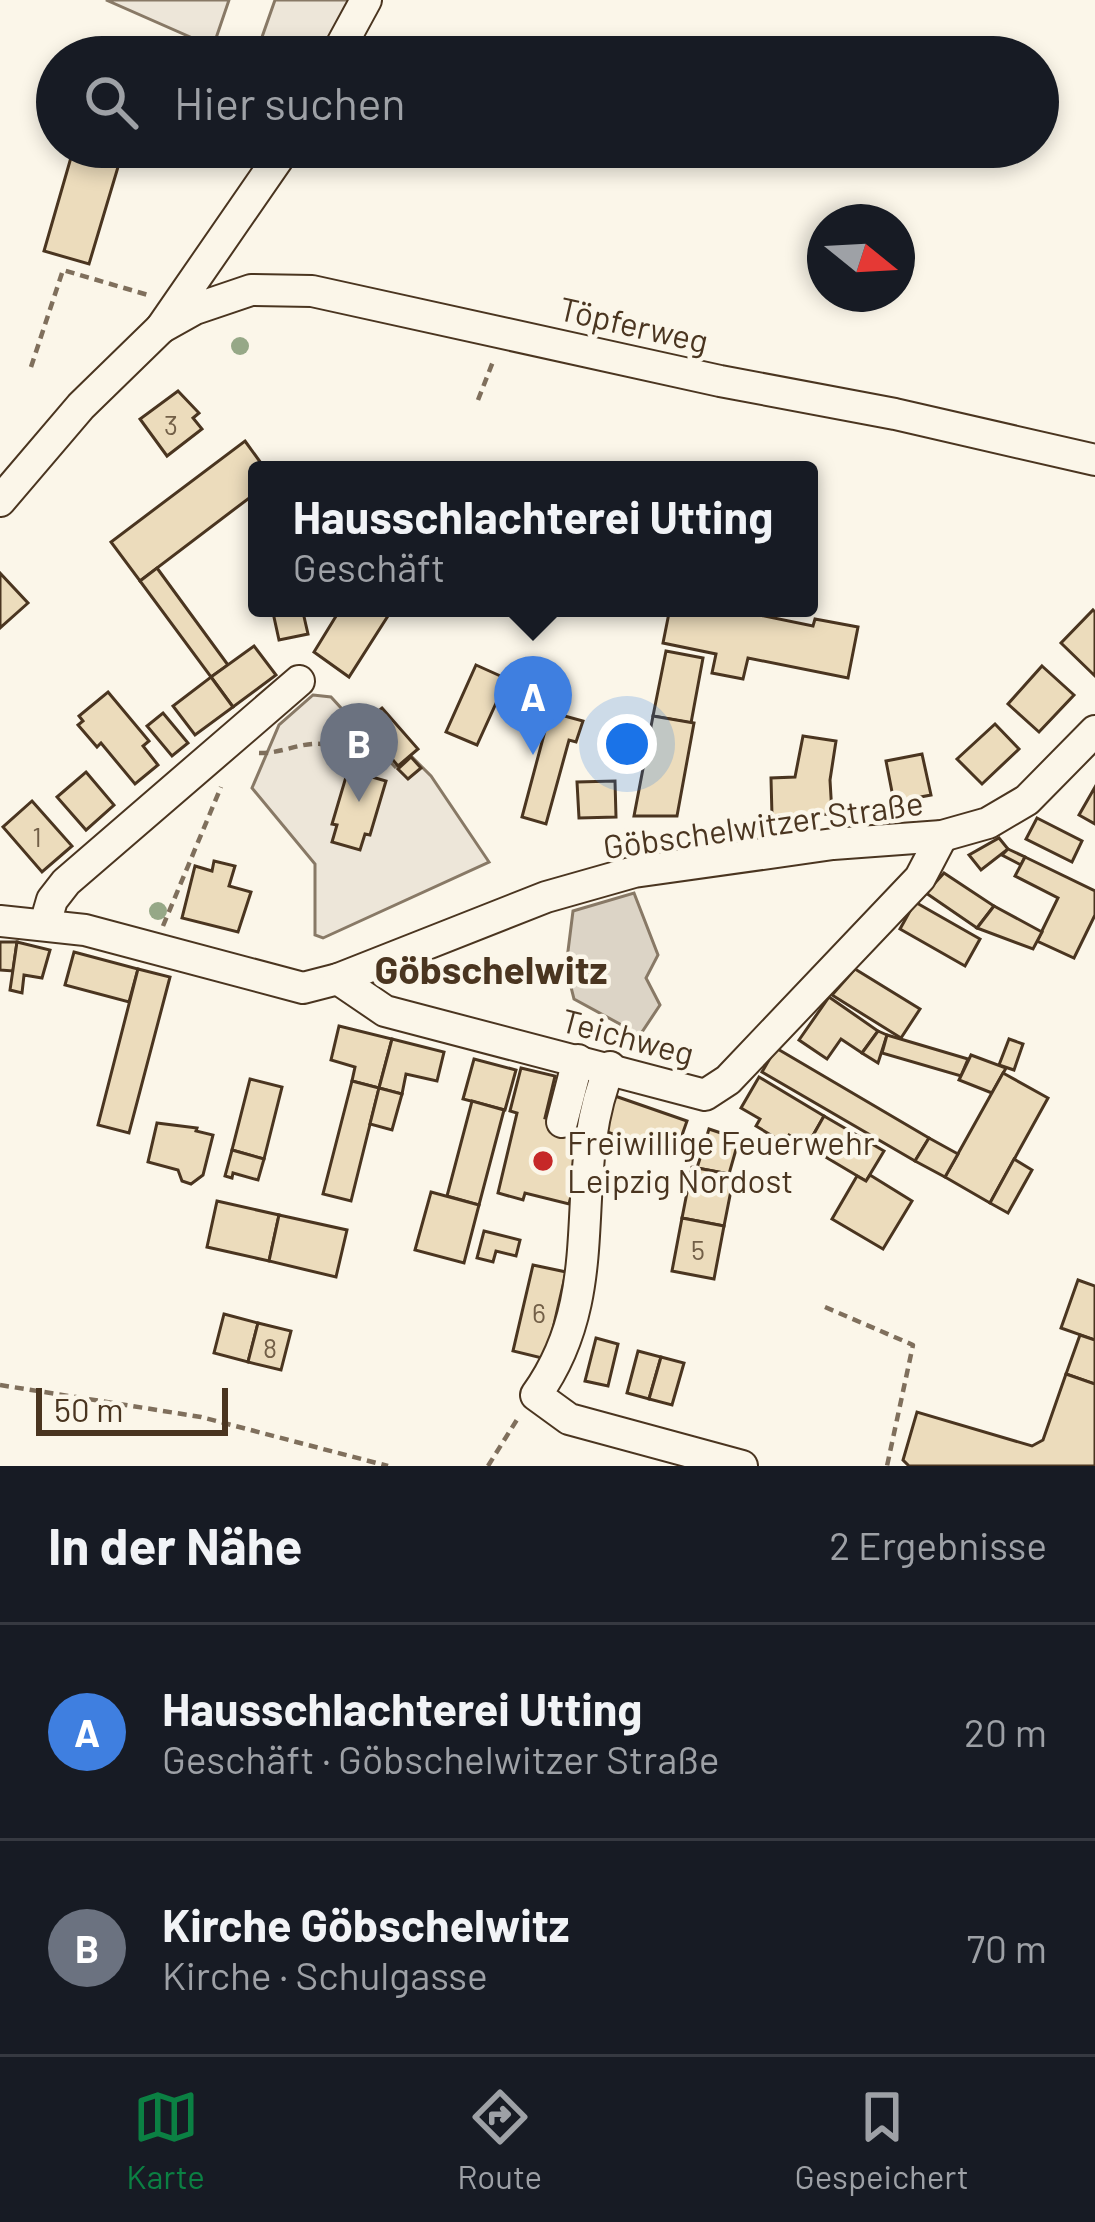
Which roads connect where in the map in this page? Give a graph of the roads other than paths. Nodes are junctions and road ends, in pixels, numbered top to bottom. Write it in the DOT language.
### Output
graph roads {
  1 [pos="366,0"];
  2 [pos="346,36"];
  3 [pos="271,168"];
  4 [pos="168,316"];
  5 [pos="1095,460"];
  6 [pos="0,501"];
  7 [pos="299,681"];
  8 [pos="1095,731"];
  9 [pos="942,836"];
  10 [pos="0,921"];
  11 [pos="45,924"];
  12 [pos="338,979"];
  13 [pos="578,1060"];
  14 [pos="610,1067"];
  15 [pos="562,1122"];
  16 [pos="742,1466"];
  1 -- 2 [label="street"];
  3 -- 4 [label="street, Töpferweg"];
  4 -- 5 [label="street, Töpferweg"];
  4 -- 6 [label="street, Töpferweg"];
  7 -- 11 [label="street"];
  8 -- 9 [label="street, Göbschelwitzer Straße"];
  9 -- 12 [label="street, Göbschelwitzer Straße"];
  9 -- 14 [label="street, Teichweg"];
  10 -- 11 [label="street, Göbschelwitzer Straße"];
  11 -- 12 [label="street, Göbschelwitzer Straße"];
  12 -- 13 [label="street, Teichweg"];
  13 -- 14 [label="street, Teichweg"];
  13 -- 15 [label="street"];
  14 -- 16 [label="street"];
}
